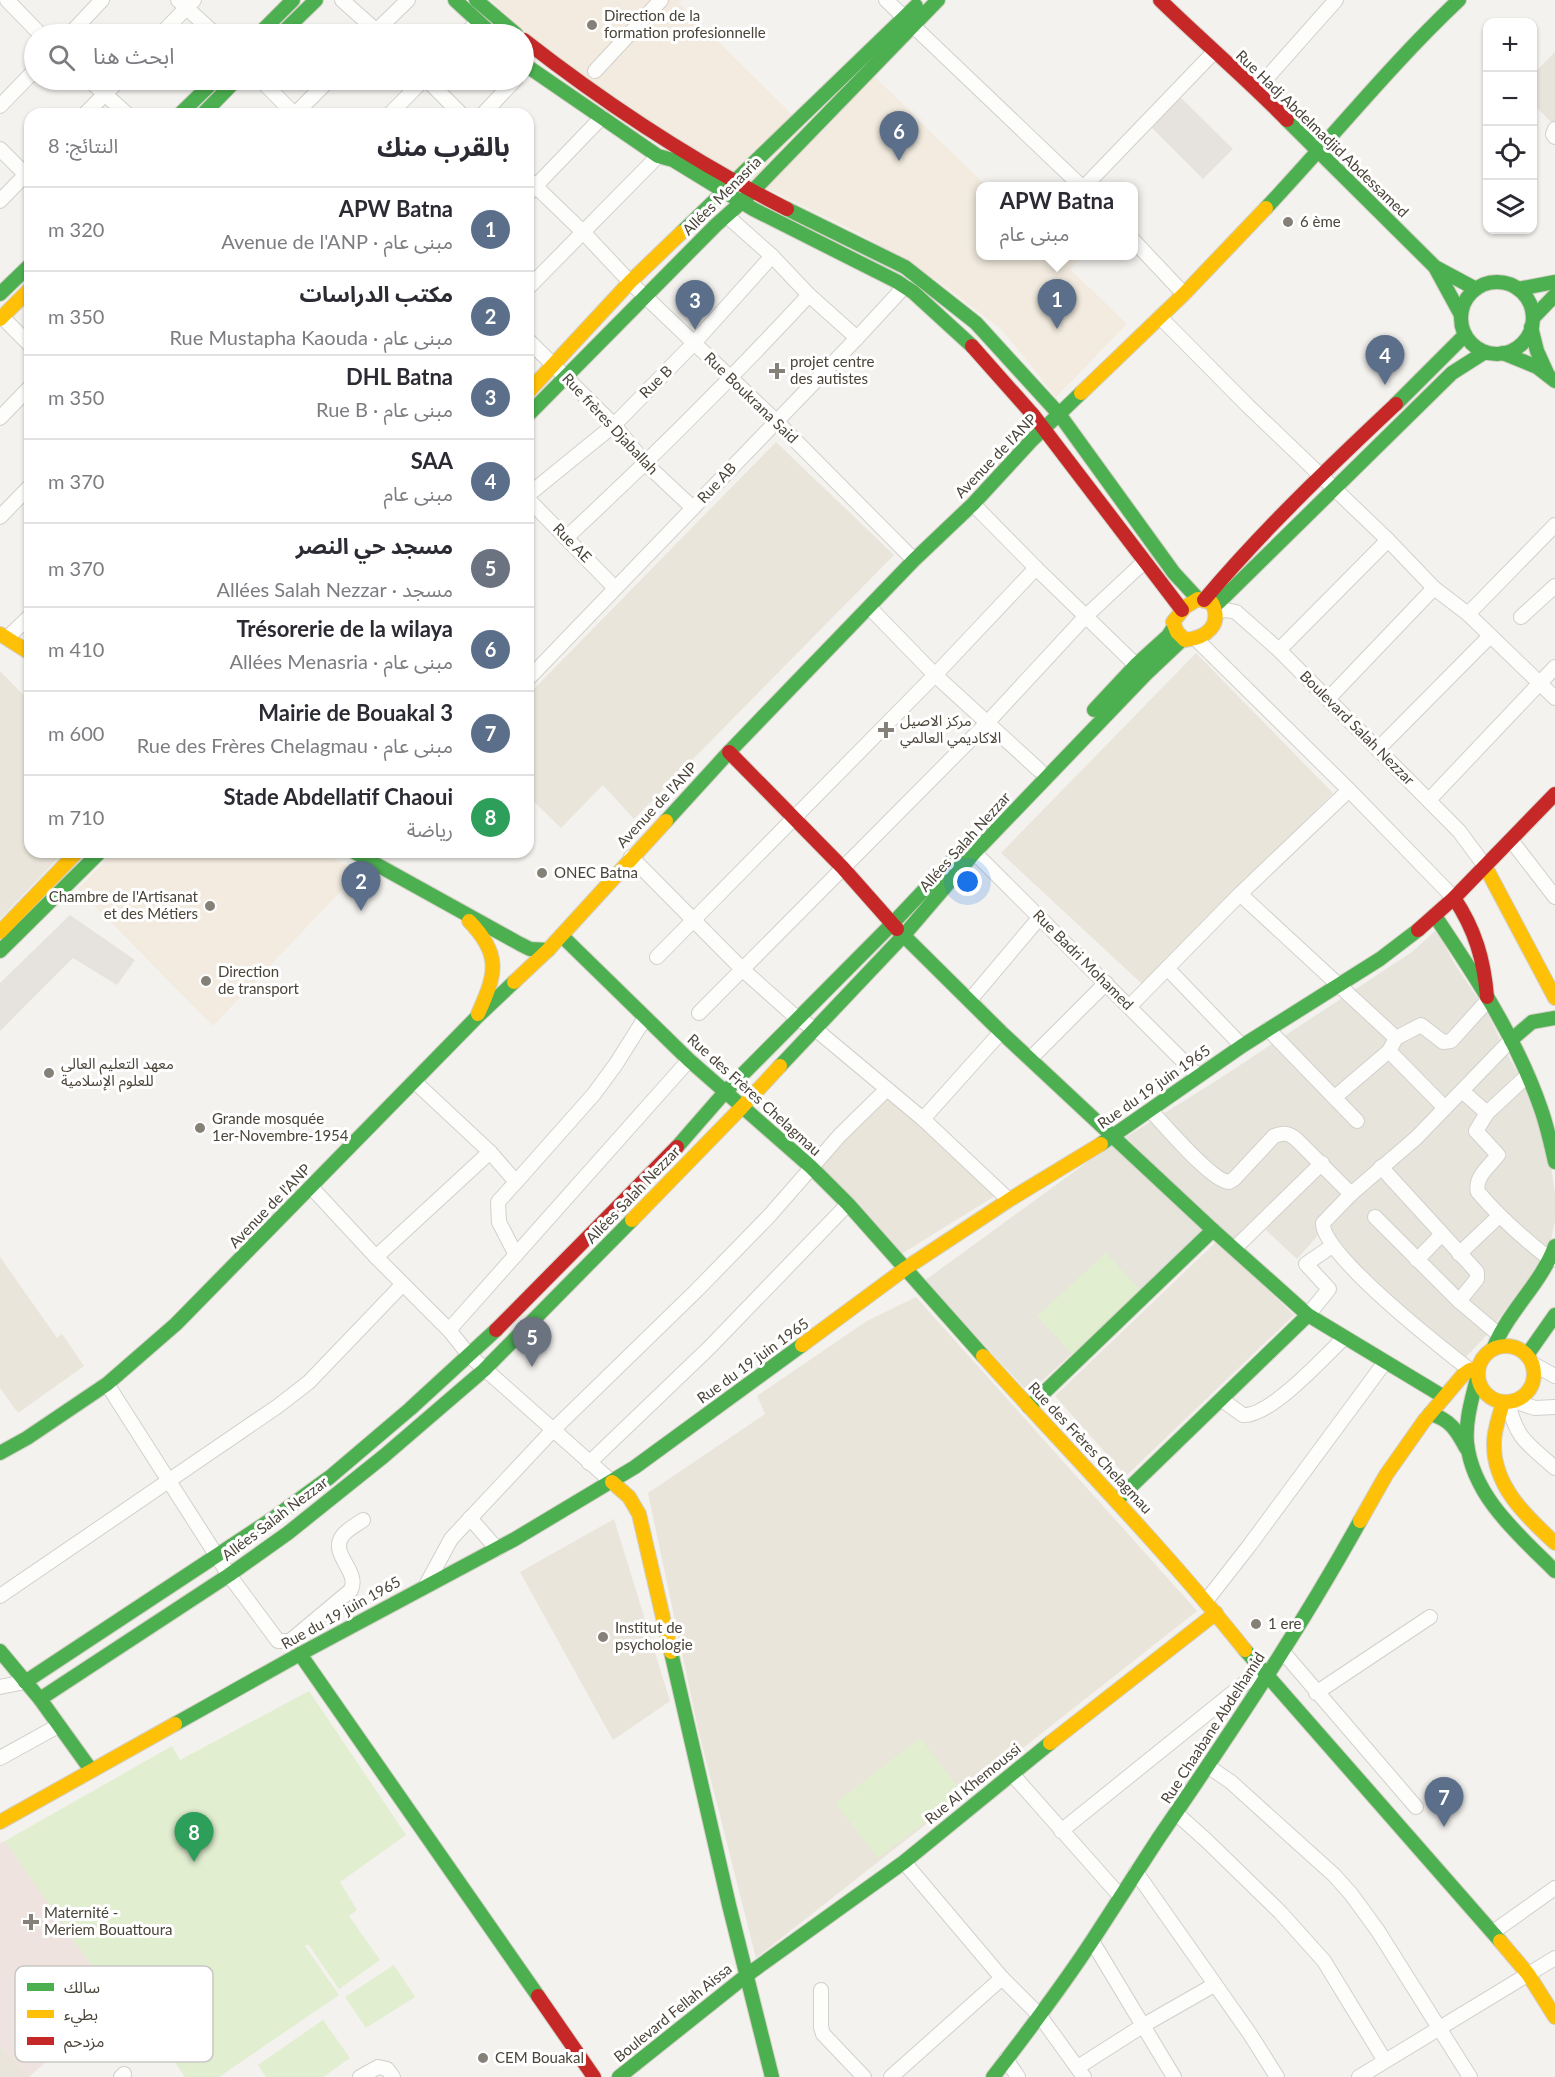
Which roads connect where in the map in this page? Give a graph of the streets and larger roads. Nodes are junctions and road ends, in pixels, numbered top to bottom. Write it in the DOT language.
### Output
graph roads {
  1 [pos="102,0"];
  2 [pos="293,0"];
  3 [pos="316,0"];
  4 [pos="342,0"];
  5 [pos="408,0"];
  6 [pos="455,0"];
  7 [pos="476,0"];
  8 [pos="886,0"];
  9 [pos="922,0"];
  10 [pos="938,0"];
  11 [pos="1160,0"];
  12 [pos="1336,0"];
  13 [pos="1459,0"];
  14 [pos="655,2"];
  15 [pos="7,3"];
  16 [pos="186,3"];
  17 [pos="478,22"];
  18 [pos="909,22"];
  19 [pos="29,24"];
  20 [pos="79,24"];
  21 [pos="169,24"];
  22 [pos="205,24"];
  23 [pos="269,24"];
  24 [pos="291,24"];
  25 [pos="367,24"];
  26 [pos="385,24"];
  27 [pos="480,24"];
  28 [pos="504,24"];
  29 [pos="534,48"];
  30 [pos="1215,52"];
  31 [pos="595,71"];
  32 [pos="534,73"];
  33 [pos="24,81"];
  34 [pos="1257,89"];
  35 [pos="101,90"];
  36 [pos="108,90"];
  37 [pos="205,90"];
  38 [pos="226,90"];
  39 [pos="271,90"];
  40 [pos="319,90"];
  41 [pos="415,90"];
  42 [pos="436,90"];
  43 [pos="506,90"];
  44 [pos="105,93"];
  45 [pos="0,106"];
  46 [pos="91,108"];
  47 [pos="121,108"];
  48 [pos="186,108"];
  49 [pos="209,108"];
  50 [pos="289,108"];
  51 [pos="301,108"];
  52 [pos="396,108"];
  53 [pos="455,108"];
  54 [pos="489,108"];
  55 [pos="602,117"];
  56 [pos="1555,129"];
  57 [pos="1555,137"];
  58 [pos="0,149"];
  59 [pos="1318,153"];
  60 [pos="658,156"];
  61 [pos="24,171"];
  62 [pos="24,179"];
  63 [pos="1079,182"];
  64 [pos="1087,182"];
  65 [pos="534,183"];
  66 [pos="729,186"];
  67 [pos="534,189"];
  68 [pos="752,190"];
  69 [pos="0,201"];
  70 [pos="743,201"];
  71 [pos="727,216"];
  72 [pos="583,232"];
  73 [pos="1138,245"];
  74 [pos="772,256"];
  75 [pos="1435,267"];
  76 [pos="24,271"];
  77 [pos="534,282"];
  78 [pos="630,282"];
  79 [pos="1555,282"];
  80 [pos="905,286"];
  81 [pos="1476,289"];
  82 [pos="1518,289"];
  83 [pos="0,294"];
  84 [pos="1184,294"];
  85 [pos="809,295"];
  86 [pos="1555,295"];
  87 [pos="24,296"];
  88 [pos="646,296"];
  89 [pos="1461,315"];
  90 [pos="1,317"];
  91 [pos="1160,317"];
  92 [pos="1532,323"];
  93 [pos="1465,335"];
  94 [pos="857,338"];
  95 [pos="24,339"];
  96 [pos="694,343"];
  97 [pos="534,346"];
  98 [pos="1485,352"];
  99 [pos="1503,353"];
  100 [pos="554,366"];
  101 [pos="566,377"];
  102 [pos="1551,377"];
  103 [pos="731,379"];
  104 [pos="534,386"];
  105 [pos="24,393"];
  106 [pos="534,409"];
  107 [pos="1059,414"];
  108 [pos="0,418"];
  109 [pos="776,421"];
  110 [pos="614,424"];
  111 [pos="1044,429"];
  112 [pos="646,464"];
  113 [pos="1322,475"];
  114 [pos="1336,488"];
  115 [pos="24,491"];
  116 [pos="534,492"];
  117 [pos="1115,493"];
  118 [pos="1100,502"];
  119 [pos="534,503"];
  120 [pos="973,504"];
  121 [pos="3,507"];
  122 [pos="693,508"];
  123 [pos="1555,525"];
  124 [pos="567,537"];
  125 [pos="1388,540"];
  126 [pos="914,560"];
  127 [pos="1145,561"];
  128 [pos="1036,568"];
  129 [pos="1555,586"];
  130 [pos="615,588"];
  131 [pos="1434,588"];
  132 [pos="1208,604"];
  133 [pos="869,607"];
  134 [pos="1182,610"];
  135 [pos="1468,614"];
  136 [pos="1086,616"];
  137 [pos="1521,617"];
  138 [pos="24,621"];
  139 [pos="1173,627"];
  140 [pos="4,636"];
  141 [pos="1490,636"];
  142 [pos="1190,639"];
  143 [pos="24,649"];
  144 [pos="1279,650"];
  145 [pos="1555,667"];
  146 [pos="1141,670"];
  147 [pos="534,673"];
  148 [pos="936,675"];
  149 [pos="1540,684"];
  150 [pos="1555,698"];
  151 [pos="1328,699"];
  152 [pos="987,723"];
  153 [pos="1378,749"];
  154 [pos="729,752"];
  155 [pos="1039,770"];
  156 [pos="1349,790"];
  157 [pos="1555,794"];
  158 [pos="1429,800"];
  159 [pos="794,818"];
  160 [pos="1511,840"];
  161 [pos="971,848"];
  162 [pos="631,857"];
  163 [pos="71,858"];
  164 [pos="94,858"];
  165 [pos="368,858"];
  166 [pos="1485,866"];
  167 [pos="843,868"];
  168 [pos="1240,894"];
  169 [pos="1555,897"];
  170 [pos="1454,898"];
  171 [pos="458,912"];
  172 [pos="1435,916"];
  173 [pos="1040,917"];
  174 [pos="694,918"];
  175 [pos="892,924"];
  176 [pos="0,932"];
  177 [pos="904,935"];
  178 [pos="562,936"];
  179 [pos="548,950"];
  180 [pos="0,951"];
  181 [pos="657,957"];
  182 [pos="1167,968"];
  183 [pos="744,969"];
  184 [pos="1106,983"];
  185 [pos="1339,986"];
  186 [pos="1555,998"];
  187 [pos="970,1000"];
  188 [pos="1488,1000"];
  189 [pos="1130,1006"];
  190 [pos="699,1013"];
  191 [pos="476,1018"];
  192 [pos="645,1018"];
  193 [pos="1555,1018"];
  194 [pos="798,1019"];
  195 [pos="814,1028"];
  196 [pos="1268,1029"];
  197 [pos="1001,1032"];
  198 [pos="1511,1040"];
  199 [pos="1393,1045"];
  200 [pos="1242,1046"];
  201 [pos="1031,1058"];
  202 [pos="689,1060"];
  203 [pos="1528,1075"];
  204 [pos="1198,1076"];
  205 [pos="414,1081"];
  206 [pos="887,1089"];
  207 [pos="1462,1091"];
  208 [pos="725,1092"];
  209 [pos="1335,1097"];
  210 [pos="742,1107"];
  211 [pos="1445,1108"];
  212 [pos="1150,1110"];
  213 [pos="1487,1113"];
  214 [pos="923,1119"];
  215 [pos="1357,1121"];
  216 [pos="1552,1131"];
  217 [pos="1112,1137"];
  218 [pos="490,1152"];
  219 [pos="1555,1162"];
  220 [pos="1322,1163"];
  221 [pos="811,1167"];
  222 [pos="1381,1167"];
  223 [pos="516,1182"];
  224 [pos="312,1188"];
  225 [pos="1351,1194"];
  226 [pos="1009,1200"];
  227 [pos="848,1204"];
  228 [pos="1498,1216"];
  229 [pos="1375,1217"];
  230 [pos="1213,1230"];
  231 [pos="1441,1235"];
  232 [pos="1332,1246"];
  233 [pos="1235,1248"];
  234 [pos="1553,1253"];
  235 [pos="1459,1254"];
  236 [pos="516,1255"];
  237 [pos="376,1257"];
  238 [pos="1417,1260"];
  239 [pos="906,1268"];
  240 [pos="403,1284"];
  241 [pos="1459,1301"];
  242 [pos="1308,1315"];
  243 [pos="1555,1315"];
  244 [pos="449,1330"];
  245 [pos="1344,1338"];
  246 [pos="1496,1341"];
  247 [pos="469,1355"];
  248 [pos="1530,1359"];
  249 [pos="1385,1362"];
  250 [pos="484,1370"];
  251 [pos="1475,1372"];
  252 [pos="1555,1376"];
  253 [pos="107,1384"];
  254 [pos="1444,1397"];
  255 [pos="1222,1400"];
  256 [pos="1505,1401"];
  257 [pos="1471,1404"];
  258 [pos="1029,1407"];
  259 [pos="1555,1407"];
  260 [pos="1433,1412"];
  261 [pos="552,1431"];
  262 [pos="0,1453"];
  263 [pos="1469,1454"];
  264 [pos="589,1463"];
  265 [pos="1555,1468"];
  266 [pos="169,1480"];
  267 [pos="612,1482"];
  268 [pos="1117,1500"];
  269 [pos="470,1518"];
  270 [pos="363,1520"];
  271 [pos="1555,1543"];
  272 [pos="497,1549"];
  273 [pos="218,1556"];
  274 [pos="1555,1571"];
  275 [pos="229,1575"];
  276 [pos="426,1585"];
  277 [pos="0,1596"];
  278 [pos="1206,1601"];
  279 [pos="1216,1613"];
  280 [pos="1430,1617"];
  281 [pos="1283,1652"];
  282 [pos="1,1653"];
  283 [pos="300,1654"];
  284 [pos="1265,1673"];
  285 [pos="25,1682"];
  286 [pos="0,1687"];
  287 [pos="1316,1693"];
  288 [pos="40,1700"];
  289 [pos="58,1726"];
  290 [pos="0,1758"];
  291 [pos="1209,1767"];
  292 [pos="91,1770"];
  293 [pos="1012,1774"];
  294 [pos="1416,1807"];
  295 [pos="1177,1814"];
  296 [pos="0,1822"];
  297 [pos="1061,1831"];
  298 [pos="904,1862"];
  299 [pos="1136,1872"];
  300 [pos="1555,1888"];
  301 [pos="1120,1896"];
  302 [pos="1493,1932"];
  303 [pos="1092,1941"];
  304 [pos="1555,1958"];
  305 [pos="1528,1974"];
  306 [pos="747,1975"];
  307 [pos="1002,1978"];
  308 [pos="1214,1985"];
  309 [pos="821,1990"];
  310 [pos="1040,2016"];
  311 [pos="1555,2017"];
  312 [pos="1144,2025"];
  313 [pos="1438,2028"];
  314 [pos="1005,2059"];
  315 [pos="1379,2068"];
  316 [pos="1081,2072"];
  317 [pos="360,2077"];
  318 [pos="393,2077"];
  319 [pos="594,2077"];
  320 [pos="620,2077"];
  321 [pos="772,2077"];
  322 [pos="864,2077"];
  323 [pos="891,2077"];
  324 [pos="993,2077"];
  325 [pos="1018,2077"];
  326 [pos="1174,2077"];
  327 [pos="1277,2077"];
  328 [pos="1359,2077"];
  329 [pos="1470,2077"];
  1 -- 20 [label="street"];
  2 -- 23 [label="street"];
  3 -- 24 [label="street"];
  4 -- 25 [label="street"];
  5 -- 26 [label="street"];
  6 -- 17 [label="street"];
  7 -- 28 [label="street"];
  8 -- 18 [label="street"];
  9 -- 18 [label="street"];
  10 -- 18 [label="street, Allées Menasria"];
  11 -- 30 [label="street, Rue Hadj Abdelmadjid Abdessamed"];
  12 -- 34 [label="street"];
  13 -- 59 [label="street, Avenue de l'ANP"];
  14 -- 31 [label="street"];
  15 -- 19 [label="street"];
  16 -- 21 [label="street"];
  16 -- 22 [label="street"];
  17 -- 27 [label="street"];
  18 -- 63 [label="street"];
  18 -- 66 [label="street, Allées Menasria"];
  18 -- 68 [label="street, Allées Menasria"];
  29 -- 66 [label="street"];
  30 -- 34 [label="street, Rue Hadj Abdelmadjid Abdessamed"];
  30 -- 64 [label="street"];
  32 -- 55 [label="street"];
  33 -- 45 [label="street"];
  34 -- 59 [label="street, Rue Hadj Abdelmadjid Abdessamed"];
  35 -- 44 [label="street"];
  36 -- 44 [label="street"];
  37 -- 48 [label="street"];
  38 -- 49 [label="street"];
  39 -- 50 [label="street"];
  40 -- 51 [label="street"];
  41 -- 52 [label="street"];
  42 -- 53 [label="street"];
  43 -- 54 [label="street"];
  44 -- 46 [label="street"];
  44 -- 47 [label="street"];
  55 -- 60 [label="street"];
  55 -- 65 [label="street"];
  56 -- 57 [label="street"];
  58 -- 61 [label="street"];
  59 -- 75 [label="street, Rue Hadj Abdelmadjid Abdessamed"];
  59 -- 84 [label="street, Avenue de l'ANP"];
  60 -- 66 [label="street"];
  60 -- 72 [label="street"];
  62 -- 69 [label="street"];
  66 -- 68 [label="street"];
  66 -- 70 [label="street"];
  66 -- 78 [label="street, Allées Menasria"];
  67 -- 72 [label="street, Rue Boukrana Said"];
  68 -- 70 [label="street, Allées Menasria"];
  68 -- 107 [label="street"];
  70 -- 71 [label="street, Allées Menasria"];
  70 -- 80 [label="street"];
  71 -- 74 [label="street"];
  71 -- 88 [label="street, Allées Menasria"];
  72 -- 77 [label="street"];
  72 -- 78 [label="street, Rue Boukrana Said"];
  73 -- 84 [label="street"];
  74 -- 85 [label="street"];
  74 -- 96 [label="street, Rue B"];
  75 -- 81 [label="street, Rue Hadj Abdelmadjid Abdessamed"];
  75 -- 89 [label="street, Rue Hadj Abdelmadjid Abdessamed"];
  76 -- 83 [label="street"];
  78 -- 88 [label="street, Rue Boukrana Said"];
  78 -- 100 [label="street, Allées Menasria"];
  79 -- 82 [label="street"];
  80 -- 94 [label="street, Rue AB"];
  80 -- 111 [label="street"];
  81 -- 82 [label="street"];
  81 -- 89 [label="street"];
  82 -- 92 [label="street"];
  84 -- 91 [label="street, Avenue de l'ANP"];
  85 -- 94 [label="street"];
  85 -- 103 [label="street"];
  86 -- 92 [label="street"];
  87 -- 90 [label="street"];
  88 -- 96 [label="street, Rue Boukrana Said"];
  88 -- 101 [label="street, Allées Menasria"];
  89 -- 93 [label="street"];
  90 -- 95 [label="street"];
  91 -- 107 [label="street, Avenue de l'ANP"];
  91 -- 113 [label="street"];
  92 -- 99 [label="street"];
  92 -- 102 [label="street"];
  93 -- 98 [label="street"];
  93 -- 113 [label="street"];
  94 -- 109 [label="street, Rue AB"];
  96 -- 103 [label="street, Rue Boukrana Said"];
  96 -- 110 [label="street, Rue B"];
  97 -- 100 [label="street, Rue frères Djaballah"];
  98 -- 99 [label="street"];
  98 -- 114 [label="street"];
  99 -- 102 [label="street"];
  100 -- 101 [label="street, Rue frères Djaballah"];
  100 -- 104 [label="street, Allées Menasria"];
  101 -- 106 [label="street, Allées Menasria"];
  101 -- 110 [label="street, Rue frères Djaballah"];
  103 -- 109 [label="street, Rue Boukrana Said"];
  103 -- 112 [label="street"];
  105 -- 108 [label="street"];
  107 -- 111 [label="street, Avenue de l'ANP"];
  107 -- 117 [label="street"];
  109 -- 122 [label="street, Rue AB"];
  109 -- 126 [label="street, Rue Boukrana Said"];
  110 -- 112 [label="street, Rue frères Djaballah"];
  110 -- 116 [label="street, Rue B"];
  111 -- 118 [label="street"];
  111 -- 120 [label="street, Avenue de l'ANP"];
  112 -- 122 [label="street, Rue frères Djaballah"];
  112 -- 124 [label="street"];
  113 -- 114 [label="street"];
  113 -- 132 [label="street"];
  114 -- 125 [label="street"];
  114 -- 132 [label="street"];
  115 -- 121 [label="street"];
  117 -- 118 [label="street"];
  117 -- 132 [label="street"];
  118 -- 127 [label="street"];
  119 -- 124 [label="street, Rue AE"];
  120 -- 126 [label="street, Avenue de l'ANP"];
  120 -- 128 [label="street"];
  122 -- 130 [label="street, Rue AB"];
  123 -- 135 [label="street"];
  124 -- 130 [label="street, Rue AE"];
  125 -- 131 [label="street"];
  125 -- 144 [label="street"];
  126 -- 133 [label="street, Avenue de l'ANP"];
  127 -- 134 [label="street"];
  127 -- 136 [label="street"];
  128 -- 136 [label="street"];
  128 -- 148 [label="street"];
  129 -- 137 [label="street"];
  130 -- 147 [label="street, Rue AB"];
  131 -- 135 [label="street"];
  131 -- 151 [label="street"];
  132 -- 134 [label="street"];
  132 -- 142 [label="street"];
  132 -- 144 [label="street, Boulevard Salah Nezzar"];
  133 -- 148 [label="street"];
  133 -- 154 [label="street, Avenue de l'ANP"];
  134 -- 139 [label="street"];
  135 -- 141 [label="street"];
  136 -- 146 [label="street"];
  136 -- 152 [label="street"];
  138 -- 140 [label="street"];
  139 -- 142 [label="street"];
  139 -- 146 [label="street"];
  140 -- 143 [label="street"];
  141 -- 149 [label="street"];
  141 -- 153 [label="street"];
  142 -- 146 [label="street, Allées Salah Nezzar"];
  142 -- 156 [label="street"];
  144 -- 151 [label="street, Boulevard Salah Nezzar"];
  145 -- 149 [label="street"];
  146 -- 155 [label="street"];
  146 -- 161 [label="street, Allées Salah Nezzar"];
  148 -- 152 [label="street"];
  148 -- 159 [label="street"];
  149 -- 150 [label="street"];
  149 -- 158 [label="street"];
  151 -- 153 [label="street, Boulevard Salah Nezzar"];
  152 -- 155 [label="street"];
  152 -- 167 [label="street"];
  153 -- 158 [label="street, Boulevard Salah Nezzar"];
  154 -- 159 [label="street"];
  154 -- 162 [label="street, Avenue de l'ANP"];
  155 -- 161 [label="street"];
  156 -- 168 [label="street"];
  156 -- 170 [label="street"];
  157 -- 160 [label="street, Rue du 19 juin 1965"];
  158 -- 166 [label="street, Boulevard Salah Nezzar"];
  159 -- 167 [label="street"];
  159 -- 174 [label="street"];
  160 -- 166 [label="street, Rue du 19 juin 1965"];
  160 -- 169 [label="street"];
  161 -- 173 [label="street, Rue Badri Mohamed"];
  161 -- 175 [label="street"];
  161 -- 177 [label="street, Allées Salah Nezzar"];
  162 -- 174 [label="street"];
  162 -- 178 [label="street, Avenue de l'ANP"];
  163 -- 176 [label="street"];
  164 -- 180 [label="street"];
  165 -- 171 [label="street"];
  166 -- 170 [label="street, Rue du 19 juin 1965"];
  166 -- 186 [label="street"];
  167 -- 175 [label="street"];
  167 -- 183 [label="street"];
  168 -- 182 [label="street"];
  168 -- 185 [label="street"];
  170 -- 172 [label="street, Rue du 19 juin 1965"];
  170 -- 188 [label="street"];
  171 -- 179 [label="street"];
  171 -- 191 [label="street"];
  172 -- 185 [label="street, Rue du 19 juin 1965"];
  172 -- 188 [label="street"];
  173 -- 184 [label="street, Rue Badri Mohamed"];
  173 -- 187 [label="street"];
  174 -- 181 [label="street"];
  174 -- 183 [label="street"];
  175 -- 177 [label="street"];
  175 -- 194 [label="street"];
  177 -- 187 [label="street"];
  177 -- 195 [label="street, Allées Salah Nezzar"];
  178 -- 179 [label="street, Avenue de l'ANP"];
  178 -- 192 [label="street, Rue des Frères Chelagmau"];
  179 -- 191 [label="street, Avenue de l'ANP"];
  182 -- 189 [label="street"];
  182 -- 200 [label="street"];
  183 -- 190 [label="street"];
  183 -- 194 [label="street"];
  184 -- 189 [label="street, Rue Badri Mohamed"];
  184 -- 201 [label="street"];
  185 -- 196 [label="street, Rue du 19 juin 1965"];
  185 -- 199 [label="street"];
  187 -- 197 [label="street"];
  188 -- 198 [label="street"];
  188 -- 199 [label="street"];
  189 -- 204 [label="street, Rue Badri Mohamed"];
  191 -- 205 [label="street, Avenue de l'ANP"];
  192 -- 202 [label="street, Rue des Frères Chelagmau"];
  192 -- 223 [label="street"];
  193 -- 198 [label="street"];
  194 -- 195 [label="street"];
  194 -- 208 [label="street"];
  195 -- 206 [label="street"];
  195 -- 210 [label="street, Allées Salah Nezzar"];
  196 -- 200 [label="street, Rue du 19 juin 1965"];
  196 -- 209 [label="street"];
  197 -- 201 [label="street"];
  197 -- 214 [label="street"];
  198 -- 203 [label="street"];
  198 -- 207 [label="street"];
  199 -- 209 [label="street"];
  199 -- 211 [label="street"];
  200 -- 204 [label="street, Rue du 19 juin 1965"];
  201 -- 217 [label="street"];
  202 -- 208 [label="street, Rue des Frères Chelagmau"];
  202 -- 236 [label="street"];
  203 -- 213 [label="street"];
  203 -- 216 [label="street"];
  204 -- 212 [label="street, Rue du 19 juin 1965"];
  205 -- 218 [label="street"];
  205 -- 224 [label="street, Avenue de l'ANP"];
  206 -- 214 [label="street"];
  206 -- 221 [label="street"];
  207 -- 211 [label="street"];
  207 -- 213 [label="street"];
  208 -- 210 [label="street, Rue des Frères Chelagmau"];
  208 -- 247 [label="street"];
  209 -- 215 [label="street"];
  210 -- 221 [label="street, Rue des Frères Chelagmau"];
  210 -- 250 [label="street, Allées Salah Nezzar"];
  211 -- 222 [label="street"];
  212 -- 217 [label="street, Rue du 19 juin 1965"];
  212 -- 220 [label="street"];
  213 -- 228 [label="street"];
  214 -- 226 [label="street"];
  216 -- 219 [label="street"];
  217 -- 226 [label="street, Rue du 19 juin 1965"];
  217 -- 230 [label="street"];
  218 -- 223 [label="street"];
  218 -- 237 [label="street"];
  220 -- 225 [label="street"];
  220 -- 233 [label="street"];
  221 -- 227 [label="street, Rue des Frères Chelagmau"];
  221 -- 261 [label="street"];
  222 -- 225 [label="street"];
  222 -- 231 [label="street"];
  223 -- 236 [label="street"];
  224 -- 237 [label="street"];
  224 -- 253 [label="street, Avenue de l'ANP"];
  225 -- 232 [label="street"];
  226 -- 239 [label="street, Rue du 19 juin 1965"];
  227 -- 239 [label="street, Rue des Frères Chelagmau"];
  227 -- 264 [label="street"];
  228 -- 234 [label="street"];
  228 -- 235 [label="street"];
  229 -- 238 [label="street"];
  230 -- 233 [label="street"];
  230 -- 258 [label="street"];
  231 -- 235 [label="street"];
  231 -- 238 [label="street"];
  232 -- 242 [label="street"];
  232 -- 251 [label="street"];
  233 -- 242 [label="street"];
  234 -- 246 [label="street"];
  235 -- 241 [label="street"];
  236 -- 244 [label="street"];
  237 -- 240 [label="street"];
  238 -- 241 [label="street"];
  239 -- 258 [label="street, Rue des Frères Chelagmau"];
  239 -- 267 [label="street, Rue du 19 juin 1965"];
  240 -- 244 [label="street"];
  240 -- 266 [label="street"];
  241 -- 246 [label="street"];
  242 -- 245 [label="street"];
  242 -- 255 [label="street"];
  243 -- 248 [label="street"];
  244 -- 247 [label="street"];
  245 -- 249 [label="street"];
  245 -- 255 [label="street"];
  246 -- 248 [label="street"];
  246 -- 251 [label="street"];
  247 -- 250 [label="street"];
  247 -- 273 [label="street"];
  248 -- 252 [label="street"];
  248 -- 256 [label="street"];
  249 -- 254 [label="street"];
  249 -- 278 [label="street"];
  250 -- 261 [label="street"];
  250 -- 275 [label="street, Allées Salah Nezzar"];
  251 -- 254 [label="street, Rue Chaabane Abdelhamid"];
  251 -- 256 [label="street"];
  251 -- 257 [label="street"];
  253 -- 262 [label="street, Avenue de l'ANP"];
  253 -- 266 [label="street"];
  254 -- 260 [label="street, Rue Chaabane Abdelhamid"];
  255 -- 268 [label="street"];
  256 -- 257 [label="street"];
  256 -- 259 [label="street"];
  256 -- 265 [label="street"];
  256 -- 271 [label="street"];
  257 -- 260 [label="street"];
  257 -- 263 [label="street"];
  258 -- 268 [label="street, Rue des Frères Chelagmau"];
  260 -- 263 [label="street"];
  260 -- 281 [label="street, Rue Chaabane Abdelhamid"];
  261 -- 264 [label="street"];
  261 -- 269 [label="street"];
  263 -- 274 [label="street"];
  264 -- 267 [label="street"];
  266 -- 273 [label="street"];
  266 -- 277 [label="street"];
  267 -- 272 [label="street, Rue du 19 juin 1965"];
  267 -- 306 [label="street"];
  268 -- 278 [label="street, Rue des Frères Chelagmau"];
  269 -- 272 [label="street"];
  269 -- 276 [label="street"];
  270 -- 275 [label="street"];
  272 -- 276 [label="street, Rue du 19 juin 1965"];
  273 -- 275 [label="street"];
  273 -- 285 [label="street"];
  275 -- 288 [label="street, Allées Salah Nezzar"];
  276 -- 283 [label="street, Rue du 19 juin 1965"];
  278 -- 279 [label="street, Rue des Frères Chelagmau"];
  279 -- 284 [label="street, Rue des Frères Chelagmau"];
  279 -- 293 [label="street, Rue Al Khemoussi"];
  280 -- 287 [label="street"];
  281 -- 284 [label="street, Rue Chaabane Abdelhamid"];
  281 -- 287 [label="street"];
  282 -- 285 [label="street"];
  283 -- 292 [label="street, Rue du 19 juin 1965"];
  283 -- 319 [label="street"];
  284 -- 291 [label="street, Rue Chaabane Abdelhamid"];
  284 -- 297 [label="street"];
  284 -- 302 [label="street, Rue des Frères Chelagmau"];
  285 -- 286 [label="street"];
  285 -- 288 [label="street"];
  287 -- 294 [label="street"];
  288 -- 289 [label="street"];
  289 -- 290 [label="street"];
  289 -- 292 [label="street"];
  291 -- 295 [label="street, Rue Chaabane Abdelhamid"];
  291 -- 313 [label="street"];
  292 -- 296 [label="street, Rue du 19 juin 1965"];
  293 -- 297 [label="street"];
  293 -- 298 [label="street, Rue Al Khemoussi"];
  295 -- 299 [label="street, Rue Chaabane Abdelhamid"];
  295 -- 315 [label="street"];
  297 -- 301 [label="street"];
  298 -- 306 [label="street, Rue Al Khemoussi"];
  298 -- 307 [label="street"];
  299 -- 301 [label="street, Rue Chaabane Abdelhamid"];
  299 -- 308 [label="street"];
  300 -- 302 [label="street"];
  301 -- 303 [label="street, Rue Chaabane Abdelhamid"];
  302 -- 305 [label="street, Rue des Frères Chelagmau"];
  303 -- 310 [label="street, Rue Chaabane Abdelhamid"];
  303 -- 312 [label="street"];
  304 -- 305 [label="street"];
  305 -- 311 [label="street, Rue des Frères Chelagmau"];
  305 -- 313 [label="street"];
  306 -- 320 [label="street, Boulevard Fellah Aissa"];
  306 -- 321 [label="street"];
  307 -- 310 [label="street"];
  307 -- 323 [label="street"];
  308 -- 312 [label="street"];
  308 -- 327 [label="street"];
  309 -- 322 [label="street"];
  310 -- 314 [label="street, Rue Chaabane Abdelhamid"];
  310 -- 316 [label="street"];
  312 -- 316 [label="street"];
  312 -- 326 [label="street"];
  313 -- 315 [label="street"];
  313 -- 329 [label="street"];
  314 -- 324 [label="street, Rue Chaabane Abdelhamid"];
  314 -- 325 [label="street"];
  315 -- 328 [label="street"];
  317 -- 318 [label="street"];
}
